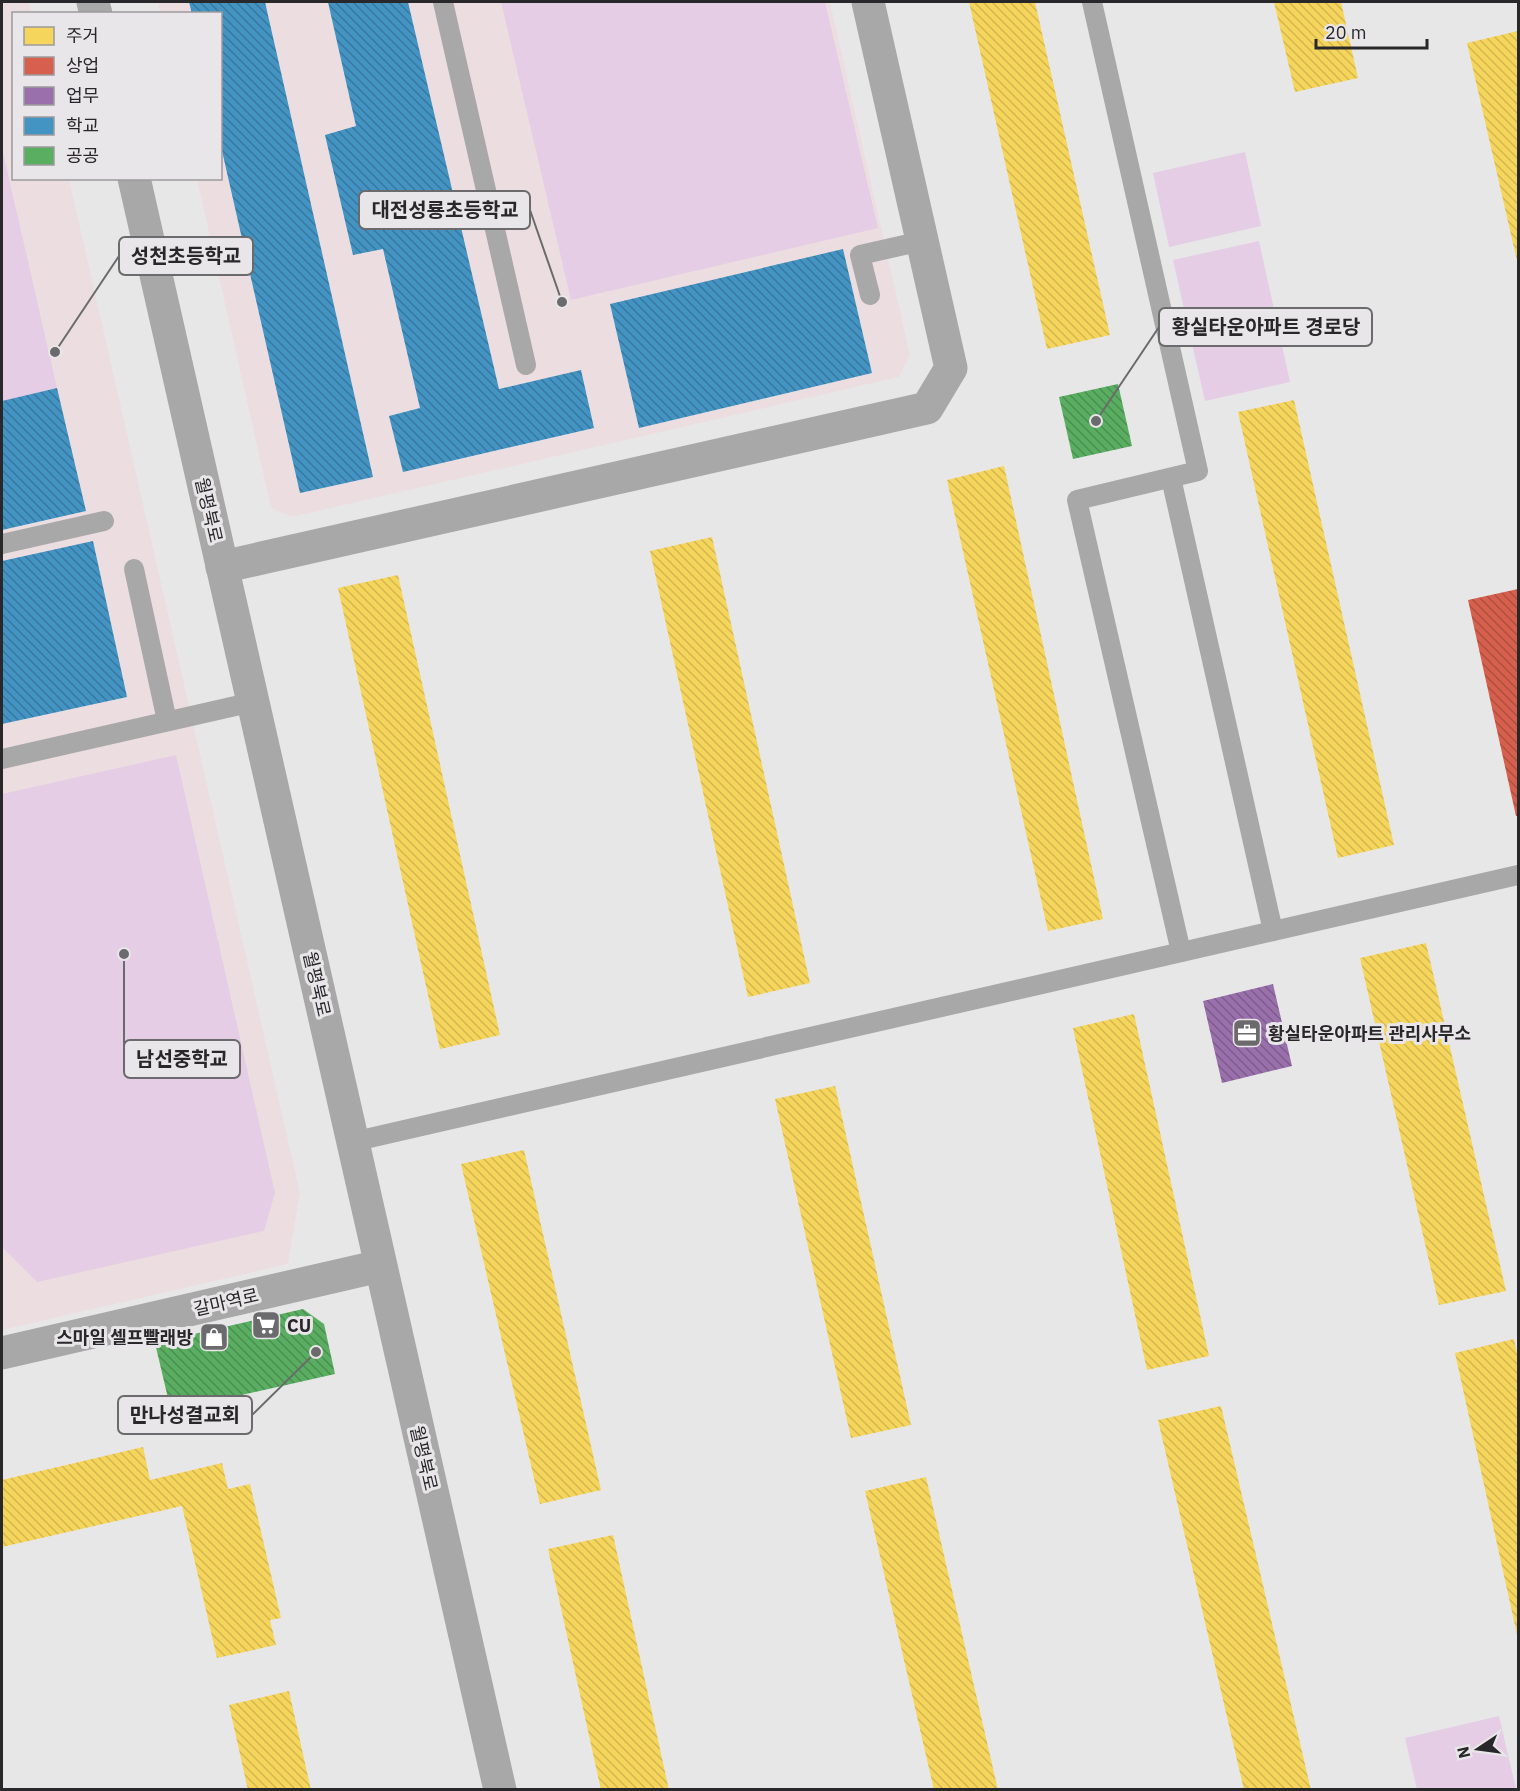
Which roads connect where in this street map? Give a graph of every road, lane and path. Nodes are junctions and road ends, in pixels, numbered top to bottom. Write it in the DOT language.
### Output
graph roads {
  1 [pos="443,2"];
  2 [pos="868,2"];
  3 [pos="1092,2"];
  4 [pos="134,180"];
  5 [pos="922,241"];
  6 [pos="870,295"];
  7 [pos="526,365"];
  8 [pos="1171,478"];
  9 [pos="104,521"];
  10 [pos="2,544"];
  11 [pos="222,567"];
  12 [pos="134,569"];
  13 [pos="253,702"];
  14 [pos="167,721"];
  15 [pos="2,759"];
  16 [pos="1518,875"];
  17 [pos="1273,932"];
  18 [pos="1181,952"];
  19 [pos="352,1142"];
  20 [pos="381,1266"];
  21 [pos="2,1353"];
  22 [pos="500,1790"];
  1 -- 7 [label="lane"];
  2 -- 5 [label="street"];
  3 -- 8 [label="lane"];
  4 -- 11 [label="street, 월평북로"];
  5 -- 6 [label="lane"];
  5 -- 11 [label="street"];
  8 -- 17 [label="lane"];
  8 -- 18 [label="lane"];
  9 -- 10 [label="lane"];
  11 -- 13 [label="street, 월평북로"];
  12 -- 14 [label="lane"];
  13 -- 14 [label="lane"];
  13 -- 19 [label="street, 월평북로"];
  14 -- 15 [label="lane"];
  16 -- 17 [label="lane"];
  17 -- 18 [label="lane"];
  18 -- 19 [label="lane"];
  19 -- 20 [label="street, 월평북로"];
  20 -- 21 [label="street, 갈마역로"];
  20 -- 22 [label="street, 월평북로"];
}
